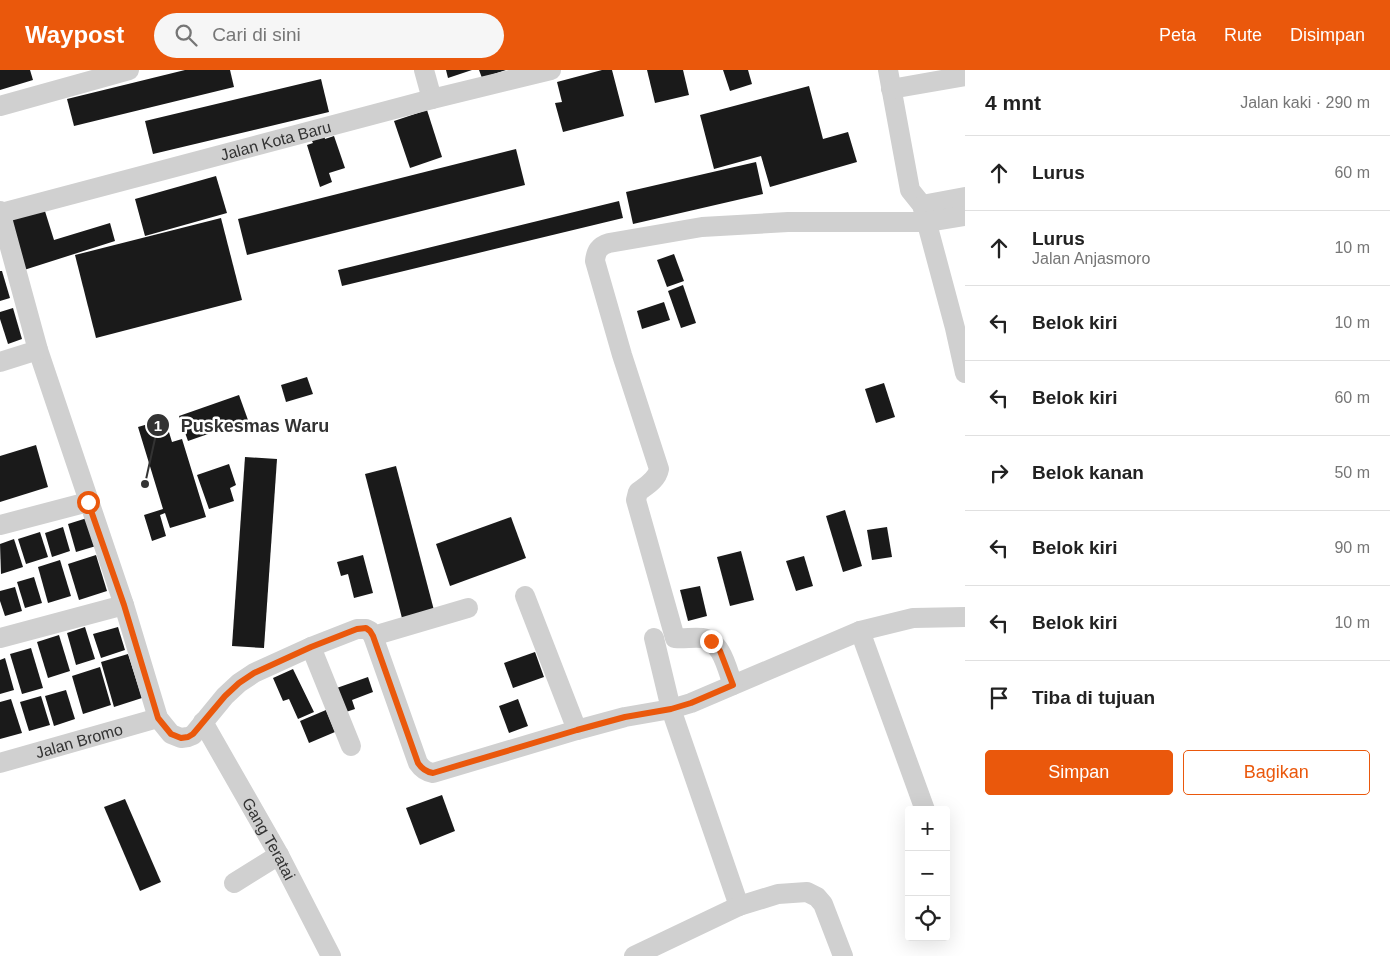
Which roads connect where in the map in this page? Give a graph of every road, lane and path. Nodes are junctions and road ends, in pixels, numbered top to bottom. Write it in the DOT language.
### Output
graph roads {
  1 [pos="129,70"];
  2 [pos="424,70"];
  3 [pos="551,70"];
  4 [pos="965,76"];
  5 [pos="890,80"];
  6 [pos="432,99"];
  7 [pos="0,106"];
  8 [pos="965,198"];
  9 [pos="922,209"];
  10 [pos="0,212"];
  11 [pos="965,216"];
  12 [pos="6,249"];
  13 [pos="38,350"];
  14 [pos="0,362"];
  15 [pos="965,373"];
  16 [pos="88,502"];
  17 [pos="0,526"];
  18 [pos="525,596"];
  19 [pos="124,605"];
  20 [pos="468,608"];
  21 [pos="965,617"];
  22 [pos="860,631"];
  23 [pos="373,636"];
  24 [pos="0,638"];
  25 [pos="654,638"];
  26 [pos="311,647"];
  27 [pos="733,685"];
  28 [pos="671,709"];
  29 [pos="158,718"];
  30 [pos="203,722"];
  31 [pos="577,730"];
  32 [pos="351,746"];
  33 [pos="0,762"];
  34 [pos="923,806"];
  35 [pos="279,855"];
  36 [pos="234,883"];
  37 [pos="739,906"];
  38 [pos="330,956"];
  39 [pos="634,956"];
  40 [pos="843,956"];
  1 -- 7 [label="street"];
  2 -- 6 [label="street"];
  3 -- 6 [label="street, Jalan Kota Baru"];
  4 -- 5 [label="street"];
  5 -- 9 [label="street"];
  6 -- 10 [label="street, Jalan Kota Baru"];
  8 -- 9 [label="street"];
  9 -- 11 [label="street"];
  9 -- 15 [label="street"];
  9 -- 27 [label="street"];
  10 -- 12 [label="street"];
  12 -- 13 [label="street"];
  13 -- 14 [label="street"];
  13 -- 16 [label="street"];
  16 -- 17 [label="street"];
  16 -- 19 [label="street"];
  18 -- 31 [label="street"];
  19 -- 24 [label="street"];
  19 -- 29 [label="street"];
  20 -- 23 [label="street"];
  21 -- 22 [label="street"];
  22 -- 27 [label="street"];
  22 -- 34 [label="street"];
  23 -- 26 [label="street"];
  23 -- 31 [label="street"];
  25 -- 28 [label="street"];
  26 -- 30 [label="street"];
  26 -- 32 [label="street"];
  27 -- 28 [label="street"];
  28 -- 31 [label="street"];
  28 -- 37 [label="street"];
  29 -- 30 [label="street"];
  29 -- 33 [label="street, Jalan Bromo"];
  30 -- 35 [label="street, Gang Teratai"];
  35 -- 36 [label="street"];
  35 -- 38 [label="street, Gang Teratai"];
  37 -- 39 [label="street"];
  37 -- 40 [label="street"];
}
